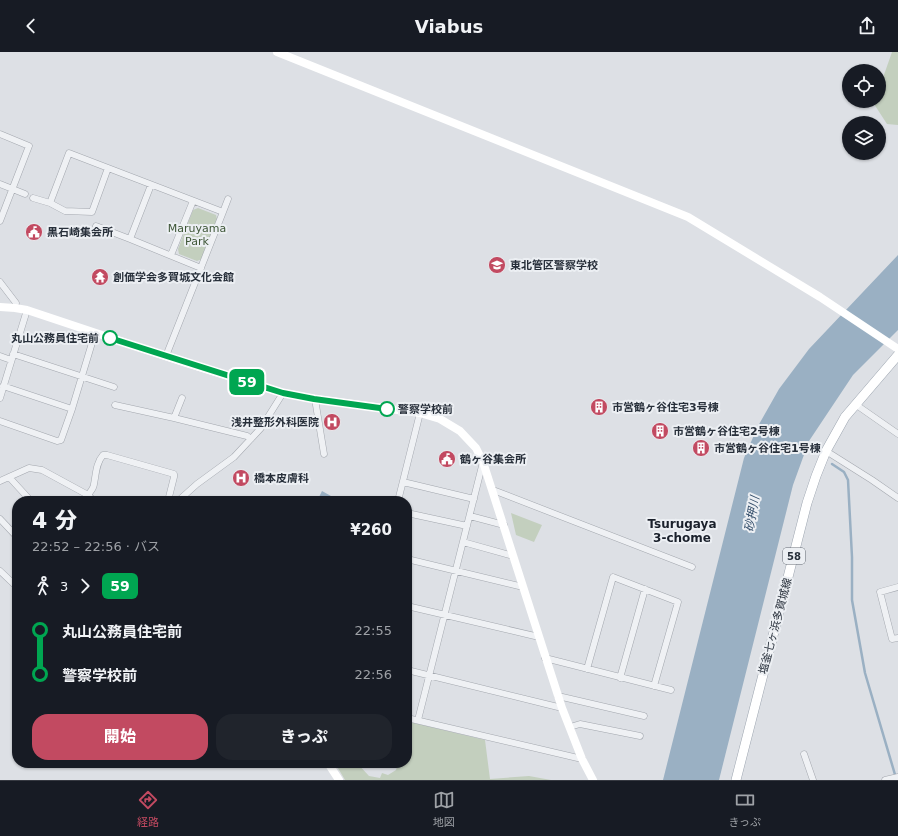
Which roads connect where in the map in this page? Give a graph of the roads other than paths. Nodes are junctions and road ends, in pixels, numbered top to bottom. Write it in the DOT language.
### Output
graph roads {
  1 [pos="277,52"];
  2 [pos="0,134"];
  3 [pos="108,168"];
  4 [pos="0,184"];
  5 [pos="151,185"];
  6 [pos="12,189"];
  7 [pos="25,194"];
  8 [pos="33,198"];
  9 [pos="228,199"];
  10 [pos="193,201"];
  11 [pos="50,203"];
  12 [pos="223,212"];
  13 [pos="0,221"];
  14 [pos="96,226"];
  15 [pos="130,239"];
  16 [pos="171,255"];
  17 [pos="201,268"];
  18 [pos="0,282"];
  19 [pos="0,307"];
  20 [pos="16,308"];
  21 [pos="27,310"];
  22 [pos="95,333"];
  23 [pos="895,348"];
  24 [pos="898,355"];
  25 [pos="0,356"];
  26 [pos="166,356"];
  27 [pos="12,357"];
  28 [pos="81,376"];
  29 [pos="3,386"];
  30 [pos="114,388"];
  31 [pos="283,393"];
  32 [pos="0,398"];
  33 [pos="182,398"];
  34 [pos="314,399"];
  35 [pos="855,404"];
  36 [pos="115,405"];
  37 [pos="72,409"];
  38 [pos="420,413"];
  39 [pos="174,418"];
  40 [pos="0,422"];
  41 [pos="898,434"];
  42 [pos="251,439"];
  43 [pos="826,452"];
  44 [pos="324,454"];
  45 [pos="483,462"];
  46 [pos="9,477"];
  47 [pos="0,481"];
  48 [pos="403,482"];
  49 [pos="493,490"];
  50 [pos="88,495"];
  51 [pos="26,496"];
  52 [pos="169,496"];
  53 [pos="184,496"];
  54 [pos="399,496"];
  55 [pos="898,498"];
  56 [pos="474,499"];
  57 [pos="412,514"];
  58 [pos="470,516"];
  59 [pos="0,519"];
  60 [pos="504,525"];
  61 [pos="467,526"];
  62 [pos="12,532"];
  63 [pos="463,542"];
  64 [pos="513,556"];
  65 [pos="412,560"];
  66 [pos="692,567"];
  67 [pos="455,570"];
  68 [pos="0,571"];
  69 [pos="12,580"];
  70 [pos="524,587"];
  71 [pos="898,587"];
  72 [pos="645,589"];
  73 [pos="412,607"];
  74 [pos="444,615"];
  75 [pos="539,637"];
  76 [pos="898,638"];
  77 [pos="546,658"];
  78 [pos="587,669"];
  79 [pos="412,671"];
  80 [pos="430,675"];
  81 [pos="620,678"];
  82 [pos="654,686"];
  83 [pos="671,690"];
  84 [pos="558,696"];
  85 [pos="562,708"];
  86 [pos="644,716"];
  87 [pos="412,719"];
  88 [pos="418,720"];
  89 [pos="570,727"];
  90 [pos="640,736"];
  91 [pos="804,754"];
  92 [pos="582,759"];
  93 [pos="331,768"];
  94 [pos="898,777"];
  95 [pos="887,779"];
  96 [pos="339,780"];
  97 [pos="593,780"];
  98 [pos="736,780"];
  99 [pos="813,780"];
  1 -- 23 [label="street"];
  2 -- 6 [label="street"];
  3 -- 5 [label="street"];
  3 -- 11 [label="street"];
  3 -- 11 [label="street"];
  4 -- 6 [label="street"];
  5 -- 10 [label="street"];
  5 -- 15 [label="street"];
  6 -- 7 [label="street"];
  6 -- 13 [label="street"];
  8 -- 11 [label="street"];
  9 -- 12 [label="street"];
  10 -- 12 [label="street"];
  10 -- 16 [label="street"];
  12 -- 17 [label="street"];
  14 -- 15 [label="street"];
  15 -- 16 [label="street"];
  16 -- 17 [label="street"];
  17 -- 26 [label="street"];
  18 -- 20 [label="street"];
  19 -- 20 [label="street"];
  20 -- 21 [label="street"];
  21 -- 22 [label="street"];
  21 -- 27 [label="street"];
  22 -- 26 [label="street"];
  22 -- 28 [label="street"];
  24 -- 35 [label="main road, 塩釜七ヶ浜多賀城線 / 58"];
  25 -- 27 [label="street"];
  26 -- 31 [label="street"];
  27 -- 28 [label="street"];
  27 -- 29 [label="street"];
  28 -- 30 [label="street"];
  28 -- 37 [label="street"];
  29 -- 32 [label="street"];
  29 -- 37 [label="street"];
  31 -- 34 [label="street"];
  31 -- 42 [label="street"];
  33 -- 39 [label="street"];
  34 -- 38 [label="street"];
  34 -- 44 [label="street"];
  35 -- 41 [label="street"];
  35 -- 43 [label="main road, 塩釜七ヶ浜多賀城線 / 58"];
  36 -- 39 [label="street"];
  37 -- 40 [label="street"];
  38 -- 45 [label="street"];
  38 -- 48 [label="street"];
  39 -- 42 [label="street"];
  42 -- 53 [label="street"];
  43 -- 55 [label="street"];
  43 -- 98 [label="main road, 塩釜七ヶ浜多賀城線 / 58"];
  45 -- 49 [label="street"];
  45 -- 56 [label="street"];
  46 -- 47 [label="street"];
  46 -- 50 [label="street"];
  46 -- 51 [label="street"];
  48 -- 54 [label="street"];
  48 -- 56 [label="street"];
  49 -- 60 [label="street"];
  49 -- 66 [label="street"];
  50 -- 52 [label="street"];
  56 -- 58 [label="street"];
  57 -- 61 [label="street"];
  58 -- 60 [label="street"];
  58 -- 61 [label="street"];
  59 -- 62 [label="street"];
  60 -- 64 [label="street"];
  61 -- 63 [label="street"];
  63 -- 64 [label="street"];
  63 -- 67 [label="street"];
  64 -- 70 [label="street"];
  65 -- 67 [label="street"];
  67 -- 70 [label="street"];
  67 -- 74 [label="street"];
  68 -- 69 [label="street"];
  70 -- 75 [label="street"];
  71 -- 76 [label="street"];
  72 -- 78 [label="street"];
  72 -- 81 [label="street"];
  72 -- 82 [label="street"];
  73 -- 74 [label="street"];
  74 -- 75 [label="street"];
  74 -- 80 [label="street"];
  75 -- 77 [label="street"];
  77 -- 78 [label="street"];
  77 -- 84 [label="street"];
  78 -- 81 [label="street"];
  79 -- 80 [label="street"];
  80 -- 85 [label="street"];
  80 -- 88 [label="street"];
  81 -- 82 [label="street"];
  82 -- 83 [label="street"];
  84 -- 85 [label="street"];
  84 -- 86 [label="street"];
  85 -- 89 [label="street"];
  87 -- 88 [label="street"];
  88 -- 92 [label="street"];
  89 -- 90 [label="street"];
  89 -- 92 [label="street"];
  91 -- 99 [label="street"];
  92 -- 97 [label="street"];
  93 -- 96 [label="street"];
  94 -- 95 [label="street"];
}
